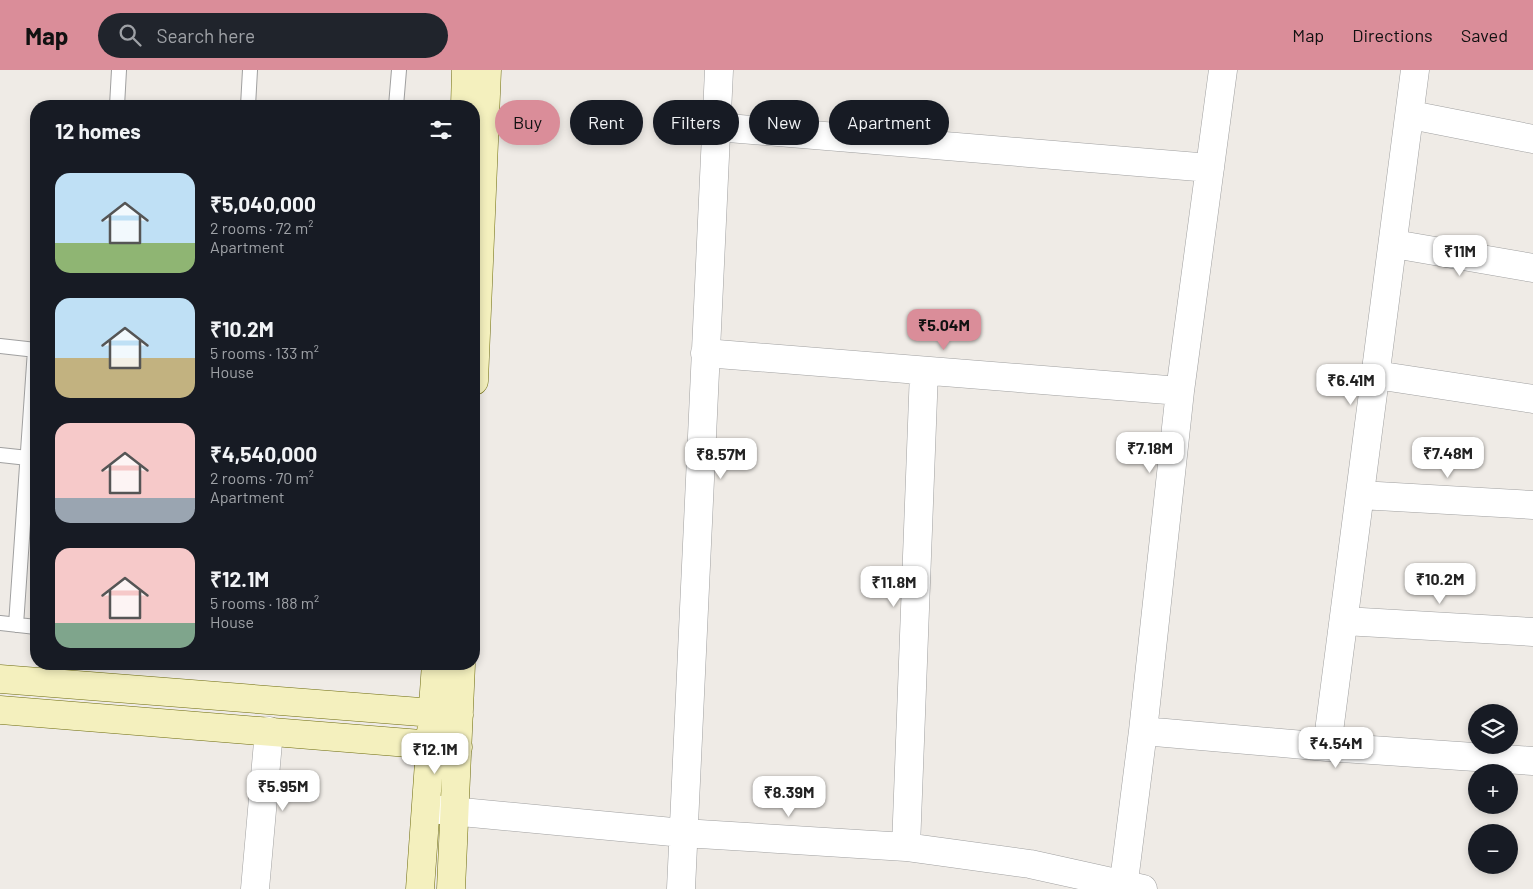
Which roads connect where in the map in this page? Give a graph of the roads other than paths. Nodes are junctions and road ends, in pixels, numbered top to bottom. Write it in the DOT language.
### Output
graph roads {
  1 [pos="119,70"];
  2 [pos="250,70"];
  3 [pos="399,70"];
  4 [pos="466,70"];
  5 [pos="487,70"];
  6 [pos="719,70"];
  7 [pos="1223,70"];
  8 [pos="1415,70"];
  9 [pos="117,100"];
  10 [pos="248,100"];
  11 [pos="396,100"];
  12 [pos="465,100"];
  13 [pos="717,100"];
  14 [pos="1411,115"];
  15 [pos="739,129"];
  16 [pos="1533,139"];
  17 [pos="715,145"];
  18 [pos="1210,168"];
  19 [pos="480,237"];
  20 [pos="1394,244"];
  21 [pos="1533,268"];
  22 [pos="0,346"];
  23 [pos="30,349"];
  24 [pos="705,353"];
  25 [pos="924,371"];
  26 [pos="1376,374"];
  27 [pos="1180,392"];
  28 [pos="1533,399"];
  29 [pos="30,431"];
  30 [pos="0,455"];
  31 [pos="28,458"];
  32 [pos="1360,495"];
  33 [pos="1533,505"];
  34 [pos="1344,621"];
  35 [pos="0,624"];
  36 [pos="16,625"];
  37 [pos="30,626"];
  38 [pos="1533,626"];
  39 [pos="1533,632"];
  40 [pos="436,670"];
  41 [pos="461,670"];
  42 [pos="0,679"];
  43 [pos="0,710"];
  44 [pos="432,713"];
  45 [pos="459,715"];
  46 [pos="1143,731"];
  47 [pos="269,732"];
  48 [pos="430,744"];
  49 [pos="458,747"];
  50 [pos="1327,747"];
  51 [pos="1533,761"];
  52 [pos="426,808"];
  53 [pos="455,811"];
  54 [pos="683,833"];
  55 [pos="906,847"];
  56 [pos="1130,887"];
  57 [pos="255,889"];
  58 [pos="420,889"];
  59 [pos="450,889"];
  60 [pos="682,889"];
  1 -- 9 [label="lane"];
  2 -- 10 [label="lane"];
  3 -- 11 [label="lane"];
  4 -- 12 [label="street"];
  5 -- 19 [label="street"];
  6 -- 13 [label="street"];
  7 -- 18 [label="street"];
  8 -- 14 [label="street"];
  14 -- 16 [label="street"];
  14 -- 20 [label="street"];
  15 -- 18 [label="street"];
  17 -- 24 [label="street"];
  18 -- 27 [label="street"];
  20 -- 21 [label="street"];
  20 -- 26 [label="street"];
  22 -- 23 [label="lane"];
  24 -- 25 [label="street"];
  24 -- 54 [label="street"];
  25 -- 27 [label="street"];
  25 -- 55 [label="street"];
  26 -- 28 [label="street"];
  26 -- 32 [label="street"];
  27 -- 46 [label="street"];
  29 -- 31 [label="lane"];
  30 -- 31 [label="lane"];
  31 -- 36 [label="lane"];
  32 -- 33 [label="street"];
  32 -- 34 [label="street"];
  34 -- 39 [label="street"];
  34 -- 50 [label="street"];
  35 -- 36 [label="lane"];
  36 -- 37 [label="lane"];
  38 -- 39 [label="street"];
  40 -- 44 [label="street"];
  41 -- 45 [label="street"];
  42 -- 44 [label="street"];
  43 -- 47 [label="street"];
  44 -- 45 [label="street"];
  44 -- 48 [label="street"];
  45 -- 49 [label="street"];
  46 -- 50 [label="street"];
  46 -- 56 [label="street"];
  47 -- 48 [label="street"];
  47 -- 57 [label="street"];
  48 -- 49 [label="street"];
  48 -- 52 [label="street"];
  49 -- 53 [label="street"];
  50 -- 51 [label="street"];
  52 -- 53 [label="street"];
  52 -- 58 [label="street"];
  53 -- 54 [label="street"];
  53 -- 59 [label="street"];
  54 -- 55 [label="street"];
  54 -- 60 [label="street"];
  55 -- 56 [label="street"];
}
